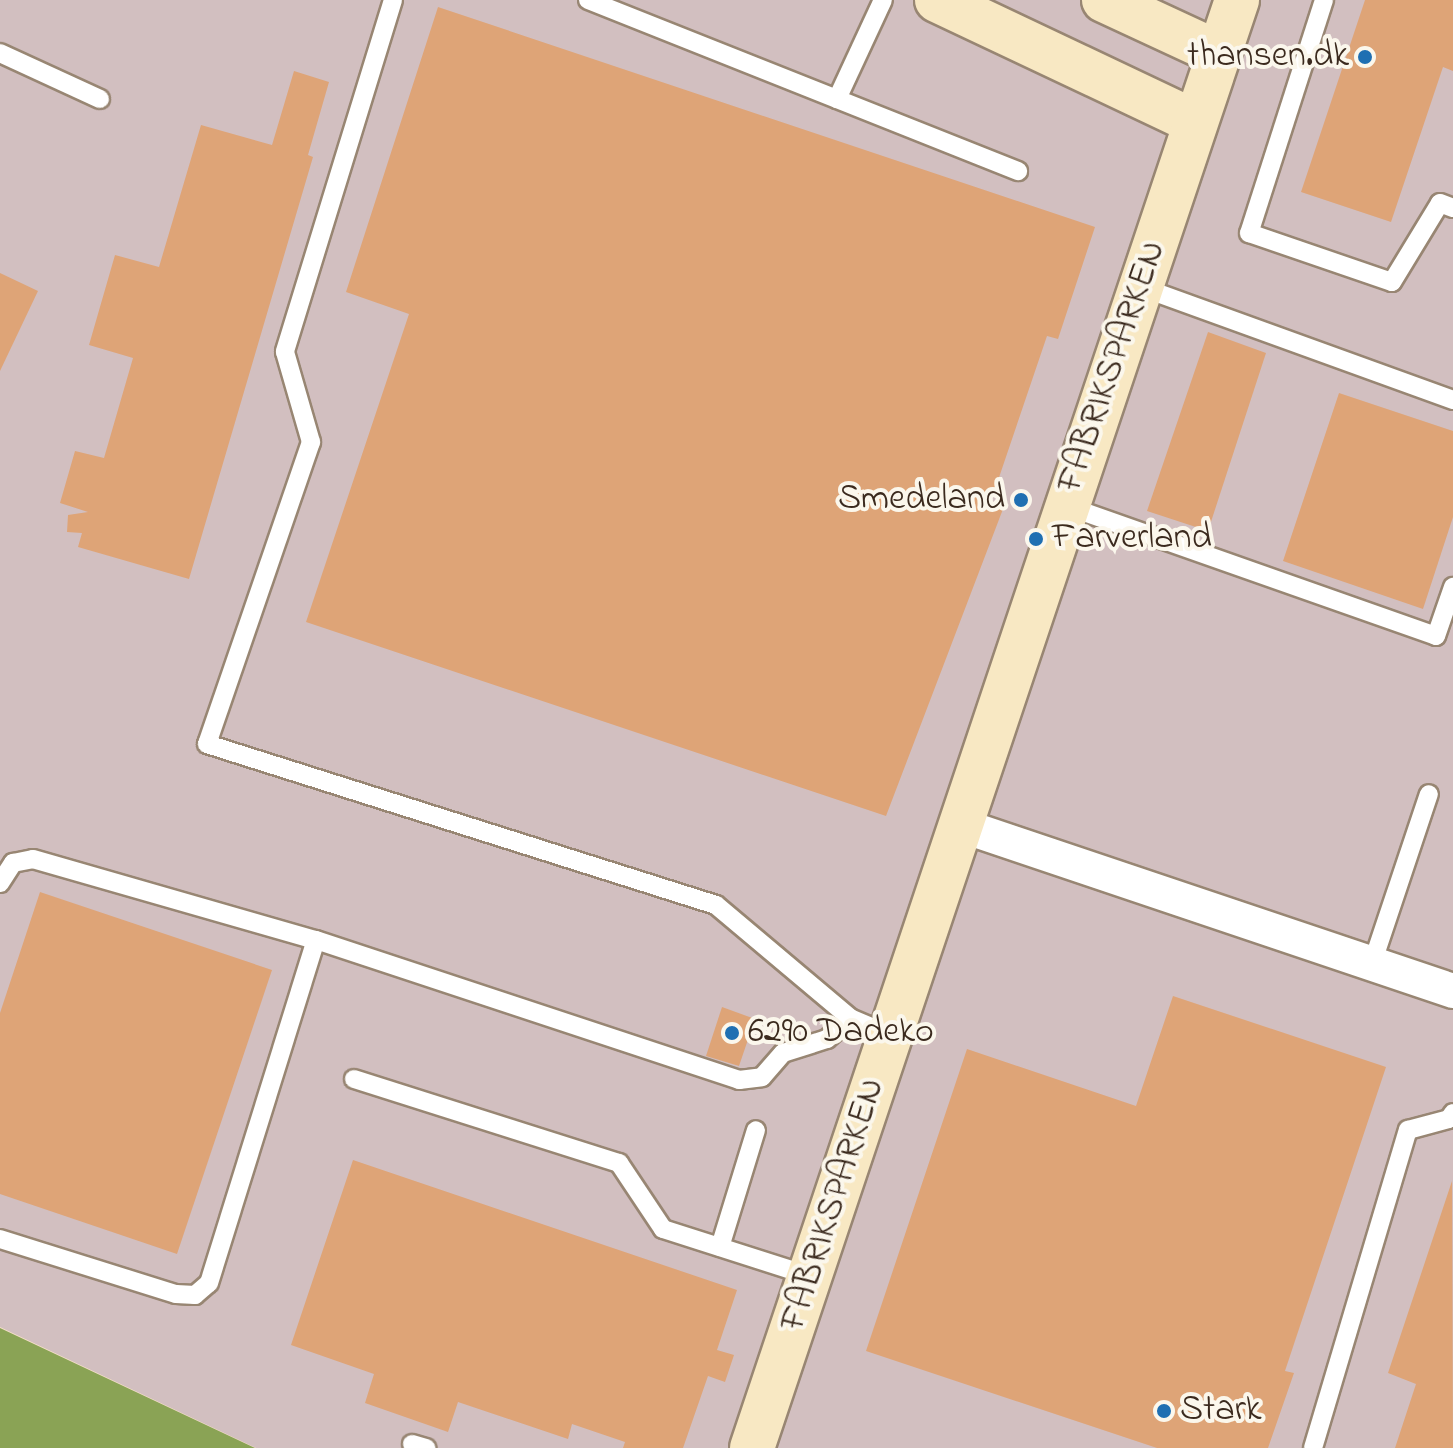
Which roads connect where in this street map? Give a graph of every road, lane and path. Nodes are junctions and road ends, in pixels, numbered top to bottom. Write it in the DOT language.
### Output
graph roads {
  1 [pos="393,0"];
  2 [pos="588,0"];
  3 [pos="883,0"];
  4 [pos="937,0"];
  5 [pos="1104,0"];
  6 [pos="1237,0"];
  7 [pos="1324,0"];
  8 [pos="0,53"];
  9 [pos="1218,53"];
  10 [pos="100,99"];
  11 [pos="837,99"];
  12 [pos="1195,122"];
  13 [pos="1018,171"];
  14 [pos="1453,208"];
  15 [pos="1141,287"];
  16 [pos="1453,400"];
  17 [pos="1067,506"];
  18 [pos="1453,587"];
  19 [pos="1429,794"];
  20 [pos="960,825"];
  21 [pos="0,883"];
  22 [pos="316,940"];
  23 [pos="1372,964"];
  24 [pos="1453,991"];
  25 [pos="850,1018"];
  26 [pos="890,1035"];
  27 [pos="354,1079"];
  28 [pos="1453,1113"];
  29 [pos="756,1130"];
  30 [pos="0,1239"];
  31 [pos="720,1247"];
  32 [pos="810,1276"];
  33 [pos="762,1445"];
  34 [pos="1313,1448"];
  1 -- 25 [label="lane"];
  2 -- 11 [label="lane"];
  3 -- 11 [label="lane"];
  4 -- 12 [label="street"];
  5 -- 9 [label="street"];
  6 -- 9 [label="street, FABRIKSPARKEN"];
  7 -- 14 [label="lane"];
  8 -- 10 [label="lane"];
  9 -- 12 [label="street, FABRIKSPARKEN"];
  11 -- 13 [label="lane"];
  12 -- 15 [label="street, FABRIKSPARKEN"];
  15 -- 16 [label="lane"];
  15 -- 17 [label="street, FABRIKSPARKEN"];
  17 -- 18 [label="lane"];
  17 -- 20 [label="street, FABRIKSPARKEN"];
  19 -- 23 [label="lane"];
  20 -- 23 [label="street"];
  20 -- 26 [label="street, FABRIKSPARKEN"];
  21 -- 22 [label="lane"];
  22 -- 25 [label="lane"];
  22 -- 30 [label="lane"];
  23 -- 24 [label="street"];
  25 -- 26 [label="lane"];
  26 -- 32 [label="street, FABRIKSPARKEN"];
  27 -- 31 [label="lane"];
  28 -- 34 [label="lane"];
  29 -- 31 [label="lane"];
  31 -- 32 [label="lane"];
  32 -- 33 [label="street, FABRIKSPARKEN"];
}
